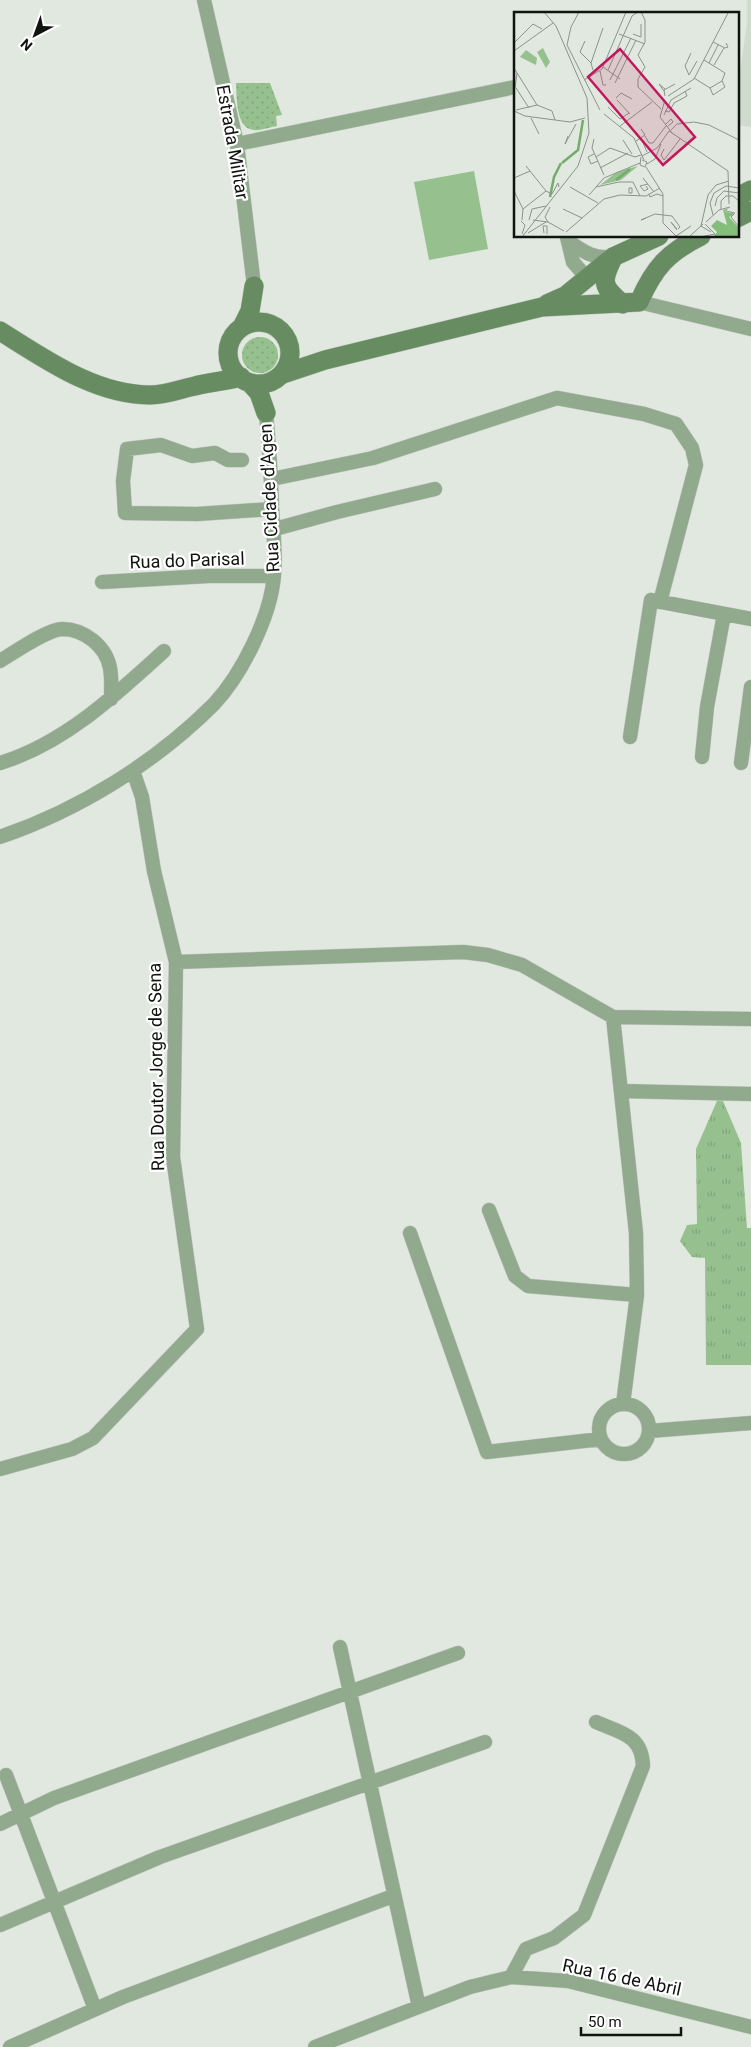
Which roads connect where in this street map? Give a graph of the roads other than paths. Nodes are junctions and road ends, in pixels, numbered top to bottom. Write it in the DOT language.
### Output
graph roads {
  1 [pos="204,0"];
  2 [pos="514,87"];
  3 [pos="237,144"];
  4 [pos="751,190"];
  5 [pos="738,196"];
  6 [pos="751,211"];
  7 [pos="738,218"];
  8 [pos="655,238"];
  9 [pos="697,238"];
  10 [pos="568,239"];
  11 [pos="613,257"];
  12 [pos="573,262"];
  13 [pos="588,278"];
  14 [pos="254,286"];
  15 [pos="565,296"];
  16 [pos="631,303"];
  17 [pos="542,307"];
  18 [pos="269,323"];
  19 [pos="242,326"];
  20 [pos="751,329"];
  21 [pos="0,331"];
  22 [pos="289,343"];
  23 [pos="229,359"];
  24 [pos="325,360"];
  25 [pos="279,378"];
  26 [pos="245,380"];
  27 [pos="196,385"];
  28 [pos="266,413"];
  29 [pos="242,460"];
  30 [pos="272,479"];
  31 [pos="434,490"];
  32 [pos="272,509"];
  33 [pos="275,530"];
  34 [pos="274,576"];
  35 [pos="102,582"];
  36 [pos="660,602"];
  37 [pos="724,614"];
  38 [pos="750,616"];
  39 [pos="164,651"];
  40 [pos="0,661"];
  41 [pos="751,687"];
  42 [pos="111,699"];
  43 [pos="630,737"];
  44 [pos="702,757"];
  45 [pos="0,763"];
  46 [pos="741,763"];
  47 [pos="132,771"];
  48 [pos="0,837"];
  49 [pos="176,962"];
  50 [pos="613,1017"];
  51 [pos="751,1019"];
  52 [pos="621,1091"];
  53 [pos="751,1094"];
  54 [pos="489,1210"];
  55 [pos="410,1232"];
  56 [pos="637,1295"];
  57 [pos="624,1404"];
  58 [pos="751,1422"];
  59 [pos="649,1431"];
  60 [pos="601,1439"];
  61 [pos="0,1469"];
  62 [pos="340,1647"];
  63 [pos="458,1653"];
  64 [pos="349,1692"];
  65 [pos="596,1722"];
  66 [pos="485,1742"];
  67 [pos="6,1775"];
  68 [pos="371,1782"];
  69 [pos="22,1814"];
  70 [pos="0,1824"];
  71 [pos="393,1896"];
  72 [pos="53,1902"];
  73 [pos="0,1925"];
  74 [pos="511,1977"];
  75 [pos="419,2007"];
  76 [pos="95,2009"];
  77 [pos="751,2027"];
  78 [pos="10,2047"];
  79 [pos="315,2047"];
  1 -- 3 [label="street, Estrada Militar"];
  2 -- 3 [label="street"];
  3 -- 14 [label="street, Estrada Militar"];
  4 -- 5 [label="street"];
  6 -- 7 [label="street"];
  8 -- 11 [label="street"];
  9 -- 16 [label="street"];
  10 -- 11 [label="street"];
  10 -- 12 [label="street"];
  11 -- 13 [label="street"];
  11 -- 16 [label="street"];
  12 -- 13 [label="street"];
  12 -- 15 [label="street"];
  13 -- 15 [label="street"];
  14 -- 18 [label="street, Estrada Militar"];
  14 -- 19 [label="street, Estrada Militar"];
  15 -- 17 [label="street"];
  16 -- 17 [label="street"];
  16 -- 20 [label="street"];
  17 -- 24 [label="street"];
  18 -- 19 [label="street"];
  18 -- 22 [label="street"];
  19 -- 23 [label="street"];
  21 -- 27 [label="street"];
  22 -- 24 [label="street"];
  22 -- 25 [label="street"];
  23 -- 26 [label="street"];
  23 -- 27 [label="street"];
  24 -- 25 [label="street"];
  25 -- 26 [label="street"];
  25 -- 28 [label="street, Rua Cidade d'Agen"];
  26 -- 27 [label="street"];
  26 -- 28 [label="street, Rua Cidade d'Agen"];
  28 -- 30 [label="street, Rua Cidade d'Agen"];
  29 -- 32 [label="street"];
  30 -- 32 [label="street, Rua Cidade d'Agen"];
  30 -- 36 [label="street"];
  31 -- 33 [label="street"];
  32 -- 33 [label="street, Rua Cidade d'Agen"];
  33 -- 34 [label="street, Rua Cidade d'Agen"];
  34 -- 35 [label="street, Rua do Parisal"];
  34 -- 47 [label="street, Rua Cidade d'Agen"];
  36 -- 37 [label="street"];
  36 -- 43 [label="street"];
  37 -- 38 [label="street"];
  37 -- 44 [label="street"];
  39 -- 42 [label="street"];
  40 -- 42 [label="street"];
  41 -- 46 [label="street"];
  42 -- 45 [label="street"];
  47 -- 48 [label="street, Rua Cidade d'Agen"];
  47 -- 49 [label="street, Rua Doutor Jorge de Sena"];
  49 -- 50 [label="street"];
  49 -- 61 [label="street, Rua Doutor Jorge de Sena"];
  50 -- 51 [label="street"];
  50 -- 52 [label="street"];
  52 -- 53 [label="street"];
  52 -- 56 [label="street"];
  54 -- 56 [label="street"];
  55 -- 60 [label="street"];
  56 -- 57 [label="street"];
  57 -- 59 [label="street"];
  57 -- 60 [label="street"];
  58 -- 59 [label="street"];
  59 -- 60 [label="street"];
  62 -- 64 [label="street"];
  63 -- 64 [label="street"];
  64 -- 68 [label="street"];
  64 -- 69 [label="street"];
  65 -- 74 [label="street"];
  66 -- 68 [label="street"];
  67 -- 69 [label="street"];
  68 -- 71 [label="street"];
  68 -- 72 [label="street"];
  69 -- 70 [label="street"];
  69 -- 72 [label="street"];
  71 -- 75 [label="street"];
  71 -- 76 [label="street"];
  72 -- 73 [label="street"];
  72 -- 76 [label="street"];
  74 -- 75 [label="street, Rua 16 de Abril"];
  74 -- 77 [label="street, Rua 16 de Abril"];
  75 -- 79 [label="street, Rua 16 de Abril"];
  76 -- 78 [label="street"];
}
